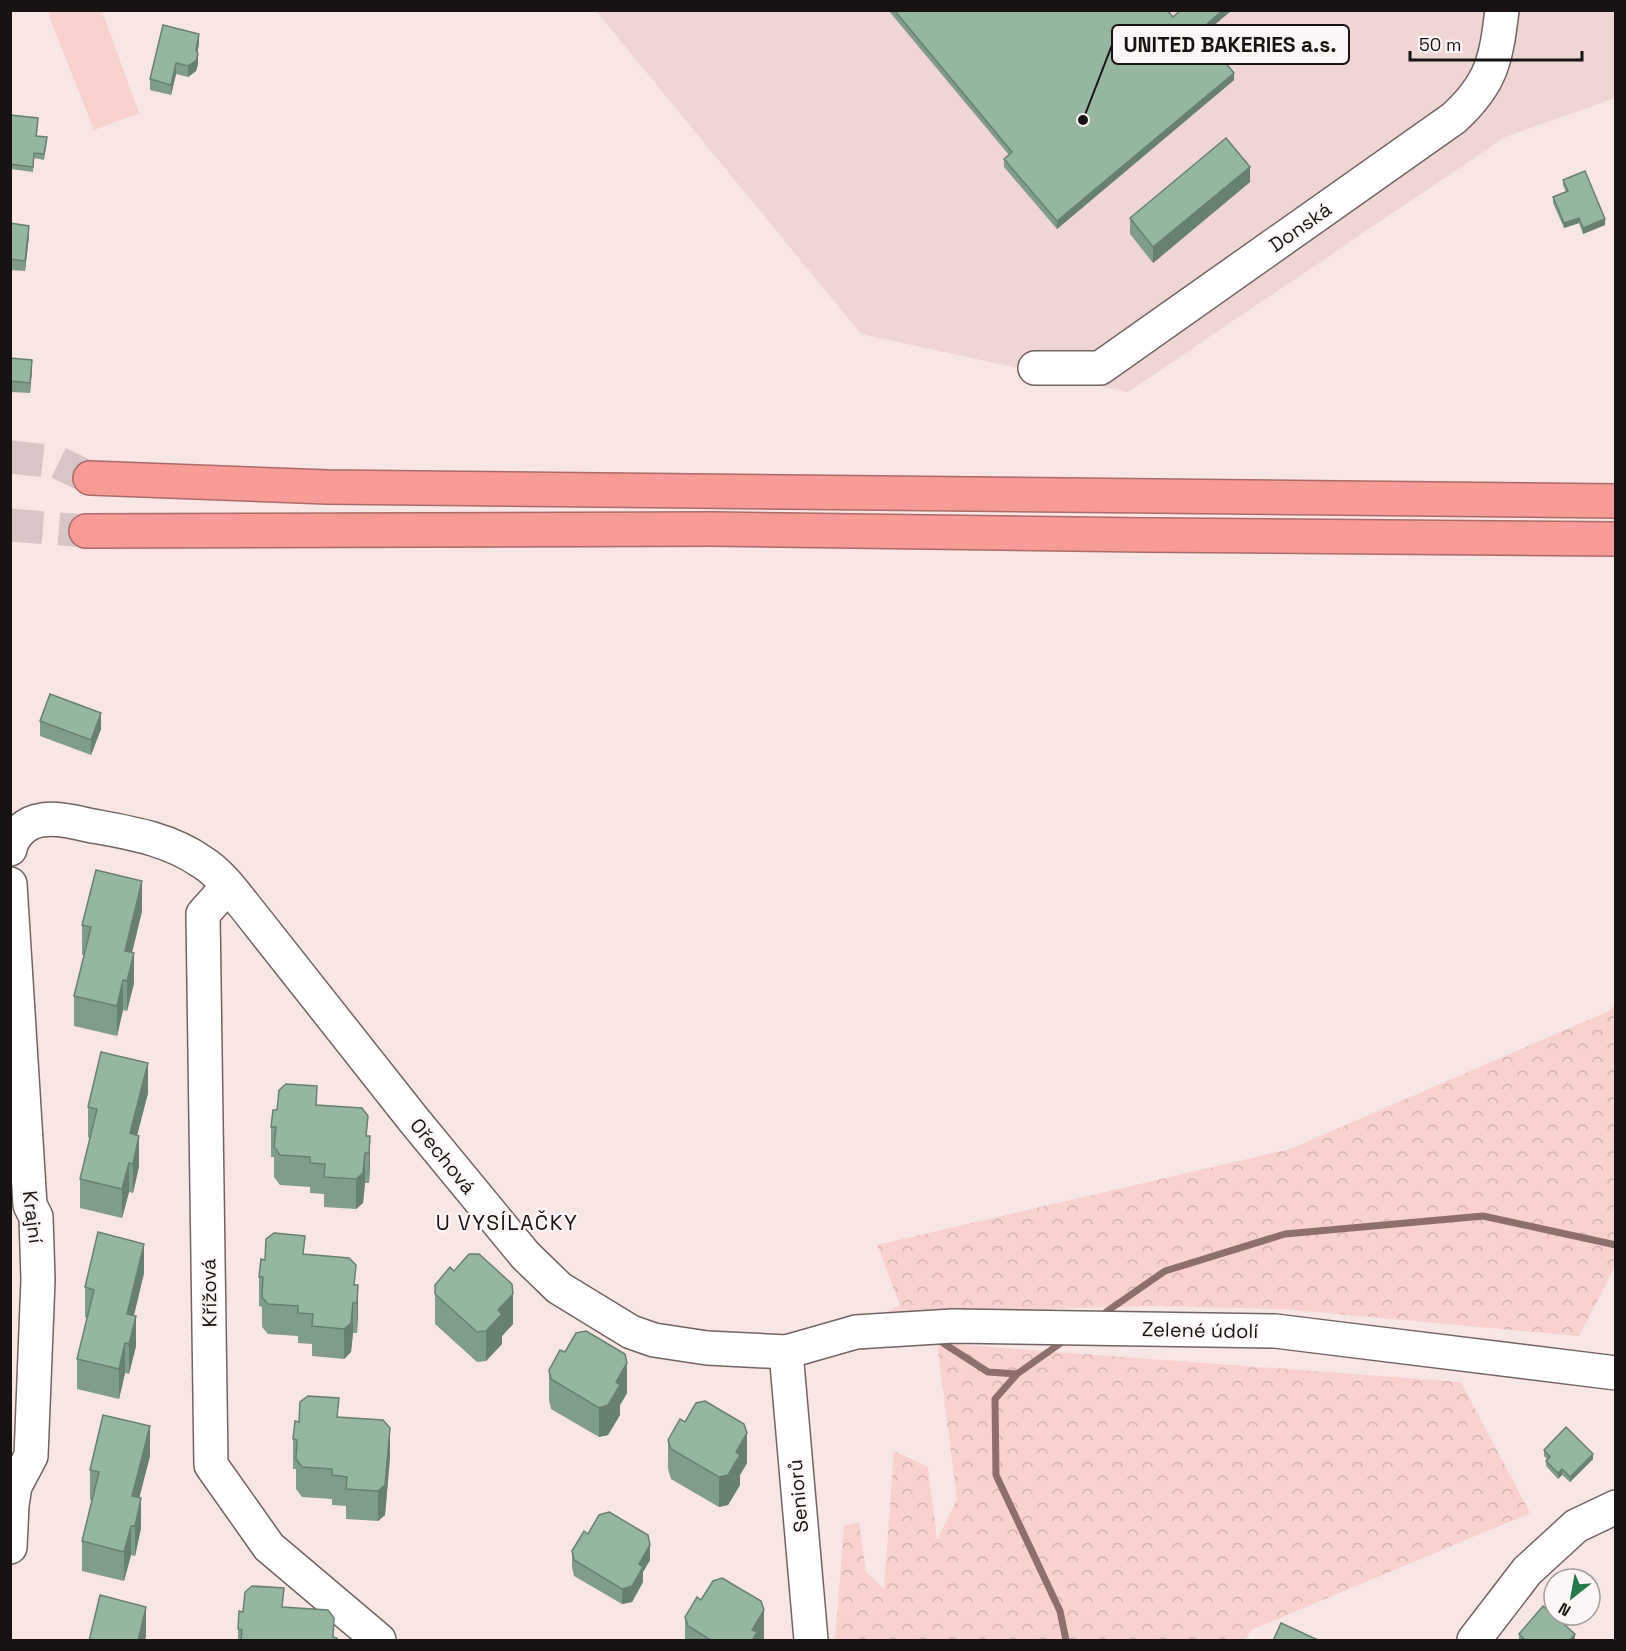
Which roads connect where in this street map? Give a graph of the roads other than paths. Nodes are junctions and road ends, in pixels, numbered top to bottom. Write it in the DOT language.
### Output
graph roads {
  1 [pos="1502,10"];
  2 [pos="1035,368"];
  3 [pos="90,478"];
  4 [pos="1616,501"];
  5 [pos="86,531"];
  6 [pos="1616,539"];
  7 [pos="10,849"];
  8 [pos="10,884"];
  9 [pos="228,886"];
  10 [pos="786,1352"];
  11 [pos="1616,1373"];
  12 [pos="1616,1507"];
  13 [pos="10,1547"];
  14 [pos="379,1641"];
  15 [pos="812,1641"];
  16 [pos="1474,1641"];
  1 -- 2 [label="street, Donská"];
  3 -- 4 [label="highway"];
  5 -- 6 [label="highway"];
  7 -- 9 [label="street"];
  8 -- 13 [label="street, Krajní"];
  9 -- 10 [label="street, Ořechová"];
  9 -- 14 [label="street, Křížová"];
  10 -- 11 [label="street, Zelené údolí"];
  10 -- 15 [label="street, Seniorů"];
  12 -- 16 [label="street"];
}
